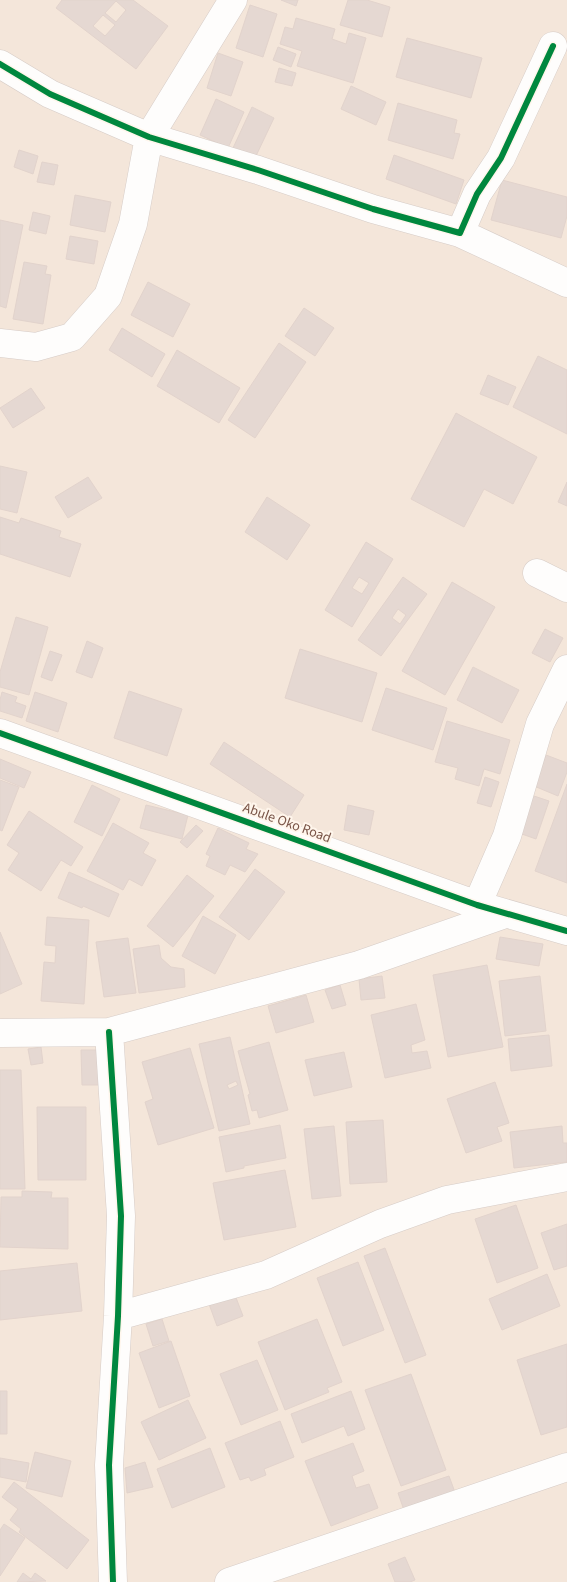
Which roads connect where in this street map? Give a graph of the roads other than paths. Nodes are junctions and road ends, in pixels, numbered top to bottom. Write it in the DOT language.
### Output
graph roads {
  1 [pos="233,0"];
  2 [pos="553,46"];
  3 [pos="0,64"];
  4 [pos="150,138"];
  5 [pos="460,233"];
  6 [pos="567,283"];
  7 [pos="0,343"];
  8 [pos="537,572"];
  9 [pos="567,588"];
  10 [pos="567,669"];
  11 [pos="0,732"];
  12 [pos="477,905"];
  13 [pos="504,914"];
  14 [pos="567,932"];
  15 [pos="109,1032"];
  16 [pos="0,1033"];
  17 [pos="567,1177"];
  18 [pos="118,1316"];
  19 [pos="567,1467"];
  20 [pos="113,1582"];
  21 [pos="229,1582"];
  1 -- 4 [label="street"];
  2 -- 5 [label="street"];
  3 -- 4 [label="street"];
  4 -- 5 [label="street"];
  4 -- 7 [label="street"];
  5 -- 6 [label="street"];
  8 -- 9 [label="street"];
  10 -- 12 [label="street"];
  11 -- 12 [label="street, Abule Oko Road"];
  12 -- 13 [label="street, Abule Oko Road"];
  13 -- 14 [label="street, Abule Oko Road"];
  13 -- 15 [label="street"];
  15 -- 16 [label="street"];
  15 -- 18 [label="street"];
  17 -- 18 [label="street"];
  18 -- 20 [label="street"];
  19 -- 21 [label="street"];
}
